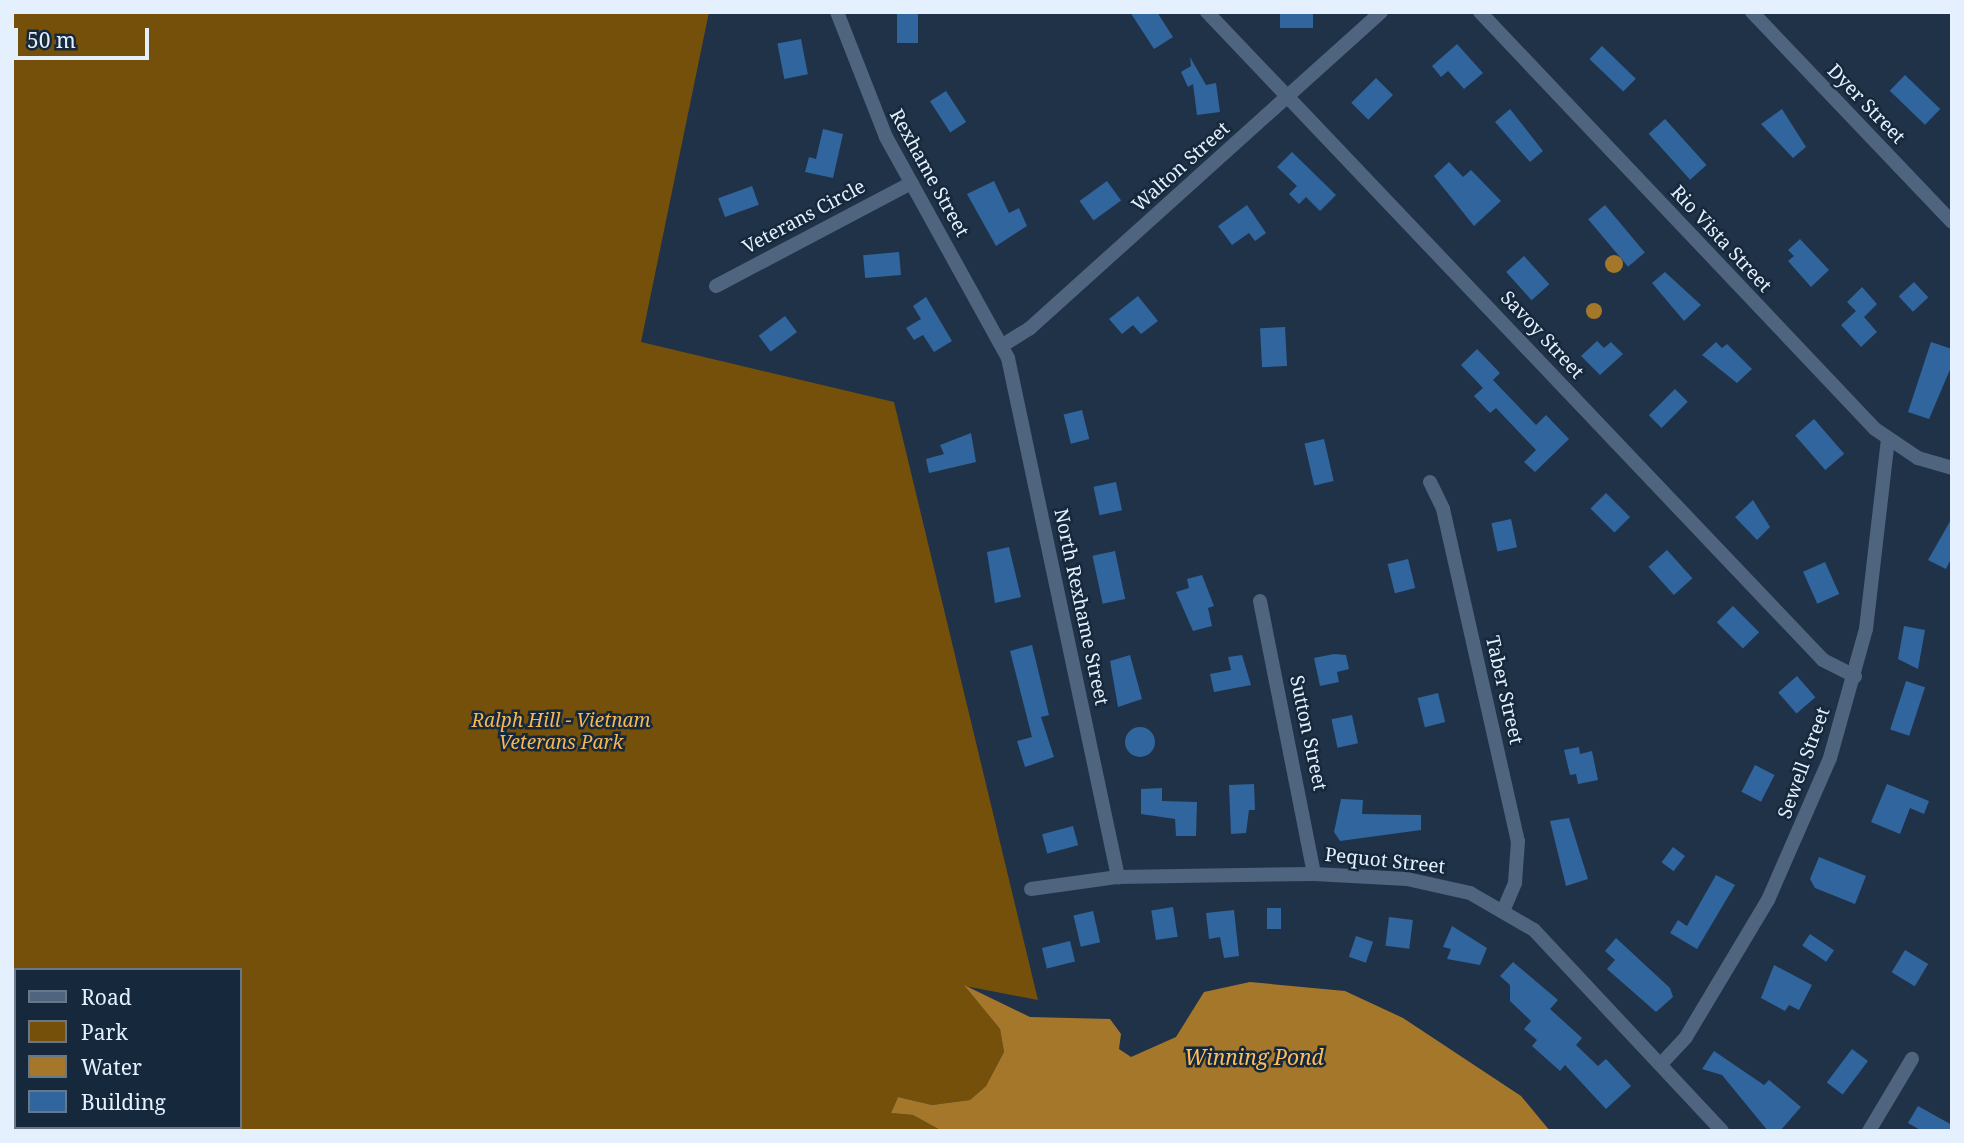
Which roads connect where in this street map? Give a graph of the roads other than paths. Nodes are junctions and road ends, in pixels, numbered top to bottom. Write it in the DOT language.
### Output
graph roads {
  1 [pos="837,12"];
  2 [pos="1207,12"];
  3 [pos="1381,12"];
  4 [pos="1480,12"];
  5 [pos="1752,12"];
  6 [pos="1288,97"];
  7 [pos="911,183"];
  8 [pos="1952,222"];
  9 [pos="716,286"];
  10 [pos="1003,345"];
  11 [pos="1888,440"];
  12 [pos="1952,468"];
  13 [pos="1430,482"];
  14 [pos="1260,601"];
  15 [pos="1855,676"];
  16 [pos="1314,874"];
  17 [pos="1118,877"];
  18 [pos="1031,889"];
  19 [pos="1504,909"];
  20 [pos="1912,1059"];
  21 [pos="1661,1064"];
  22 [pos="1722,1131"];
  23 [pos="1869,1131"];
  1 -- 7 [label="street, Rexhame Street"];
  2 -- 6 [label="street, Savoy Street"];
  3 -- 6 [label="street, Walton Street"];
  4 -- 11 [label="street, Rio Vista Street"];
  5 -- 8 [label="street, Dyer Street"];
  6 -- 10 [label="street, Walton Street"];
  6 -- 15 [label="street, Savoy Street"];
  7 -- 9 [label="street, Veterans Circle"];
  7 -- 10 [label="street, Rexhame Street"];
  10 -- 17 [label="street, North Rexhame Street"];
  11 -- 12 [label="street, Rio Vista Street"];
  11 -- 15 [label="street, Sewell Street"];
  13 -- 19 [label="street, Taber Street"];
  14 -- 16 [label="street, Sutton Street"];
  15 -- 21 [label="street, Sewell Street"];
  16 -- 17 [label="street, Pequot Street"];
  16 -- 19 [label="street, Pequot Street"];
  17 -- 18 [label="street, Pequot Street"];
  19 -- 21 [label="street, Pequot Street"];
  20 -- 23 [label="street"];
  21 -- 22 [label="street, Pequot Street"];
}
